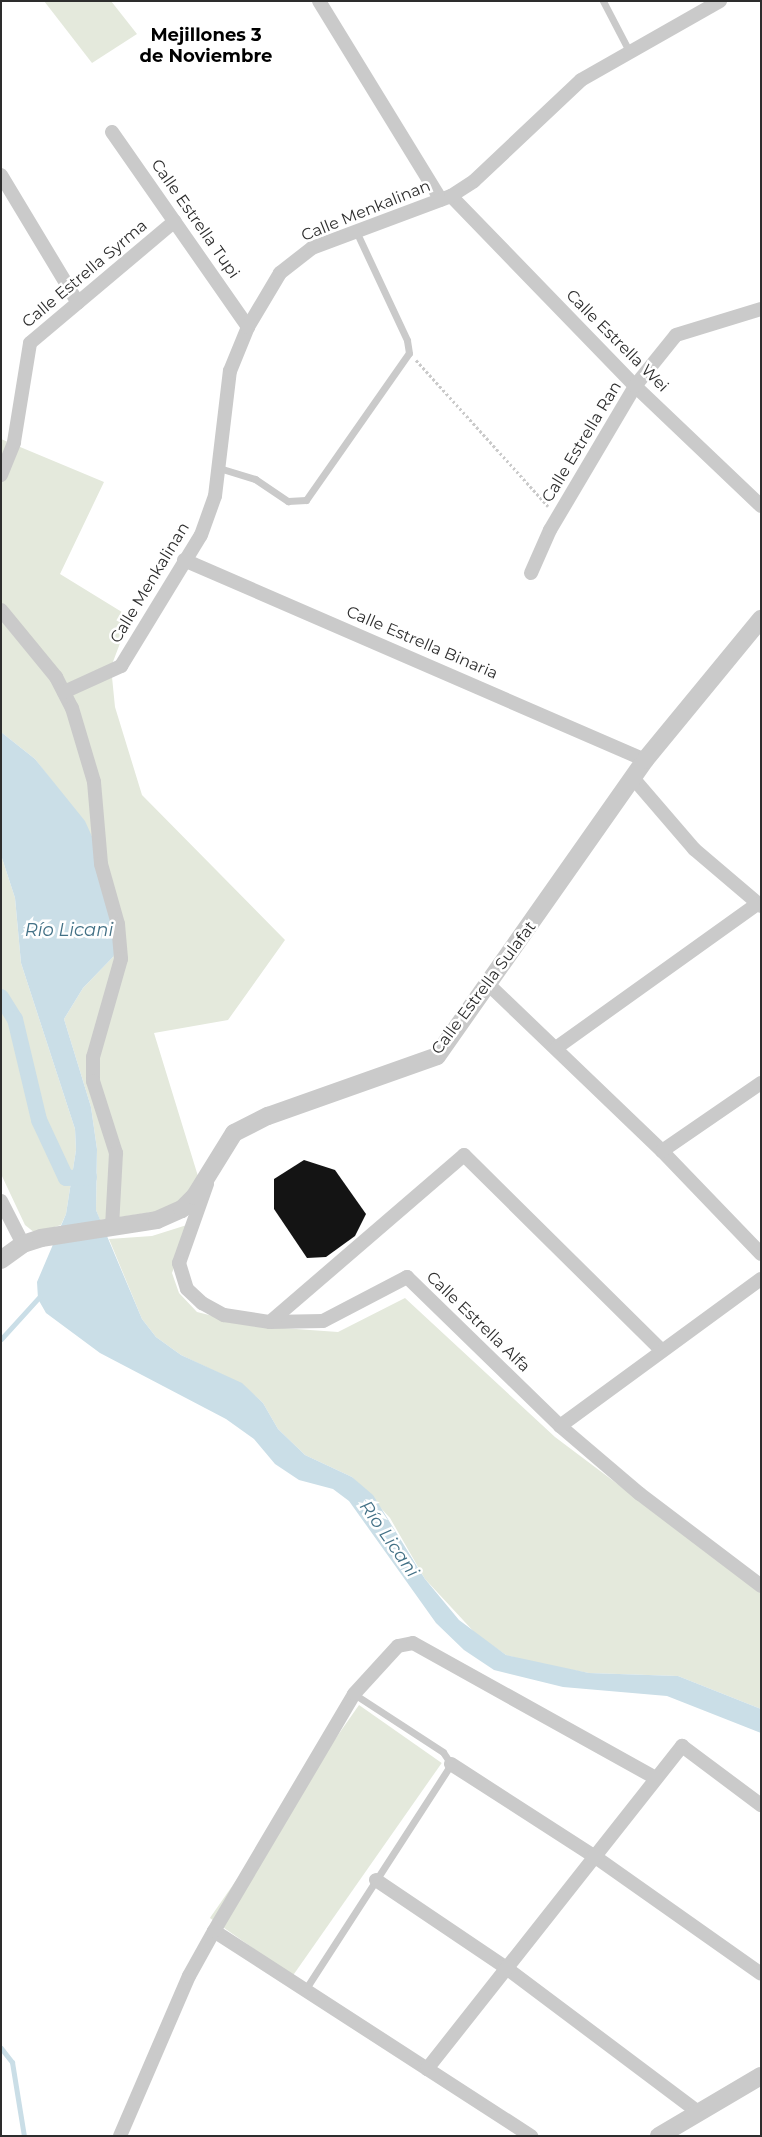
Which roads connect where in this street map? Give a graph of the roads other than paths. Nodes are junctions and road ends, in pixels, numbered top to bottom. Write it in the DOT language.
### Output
graph roads {
  1 [pos="319,1"];
  2 [pos="603,1"];
  3 [pos="720,1"];
  4 [pos="629,51"];
  5 [pos="112,132"];
  6 [pos="4,183"];
  7 [pos="446,198"];
  8 [pos="175,221"];
  9 [pos="356,231"];
  10 [pos="78,303"];
  11 [pos="761,309"];
  12 [pos="248,327"];
  13 [pos="635,386"];
  14 [pos="220,468"];
  15 [pos="1,475"];
  16 [pos="761,506"];
  17 [pos="184,560"];
  18 [pos="531,572"];
  19 [pos="1,610"];
  20 [pos="761,619"];
  21 [pos="64,692"];
  22 [pos="645,760"];
  23 [pos="633,778"];
  24 [pos="759,905"];
  25 [pos="489,985"];
  26 [pos="556,1048"];
  27 [pos="761,1084"];
  28 [pos="662,1151"];
  29 [pos="211,1172"];
  30 [pos="1,1202"];
  31 [pos="109,1226"];
  32 [pos="22,1244"];
  33 [pos="761,1254"];
  34 [pos="1,1260"];
  35 [pos="761,1279"];
  36 [pos="270,1322"];
  37 [pos="661,1350"];
  38 [pos="560,1426"];
  39 [pos="761,1586"];
  40 [pos="354,1694"];
  41 [pos="451,1764"];
  42 [pos="656,1778"];
  43 [pos="761,1806"];
  44 [pos="594,1856"];
  45 [pos="376,1880"];
  46 [pos="214,1931"];
  47 [pos="505,1967"];
  48 [pos="761,1974"];
  49 [pos="305,1990"];
  50 [pos="427,2069"];
  51 [pos="761,2076"];
  52 [pos="697,2111"];
  53 [pos="120,2136"];
  54 [pos="532,2136"];
  55 [pos="659,2136"];
  1 -- 7 [label="street, Calle Estrella Wei"];
  2 -- 4 [label="lane"];
  3 -- 4 [label="street, Calle Menkalinan"];
  4 -- 7 [label="street, Calle Menkalinan"];
  5 -- 8 [label="street, Calle Estrella Tupi"];
  6 -- 10 [label="street"];
  7 -- 9 [label="street, Calle Menkalinan"];
  7 -- 13 [label="street, Calle Estrella Wei"];
  8 -- 10 [label="street, Calle Estrella Syrma"];
  8 -- 12 [label="street, Calle Estrella Tupi"];
  9 -- 12 [label="street, Calle Menkalinan"];
  9 -- 14 [label="lane"];
  10 -- 15 [label="street, Calle Estrella Syrma"];
  11 -- 13 [label="street, Calle Estrella Ran"];
  12 -- 14 [label="street, Calle Menkalinan"];
  13 -- 16 [label="street, Calle Estrella Wei"];
  13 -- 18 [label="street, Calle Estrella Ran"];
  14 -- 17 [label="street, Calle Menkalinan"];
  17 -- 21 [label="street, Calle Menkalinan"];
  17 -- 22 [label="street, Calle Estrella Binaria"];
  19 -- 21 [label="street"];
  20 -- 22 [label="street, Calle Estrella Sulafat"];
  21 -- 31 [label="street"];
  22 -- 23 [label="street, Calle Estrella Sulafat"];
  23 -- 24 [label="street"];
  23 -- 25 [label="street, Calle Estrella Sulafat"];
  24 -- 26 [label="street"];
  25 -- 26 [label="street"];
  25 -- 29 [label="street, Calle Estrella Sulafat"];
  26 -- 28 [label="street"];
  27 -- 28 [label="street"];
  28 -- 33 [label="street"];
  29 -- 31 [label="street, Calle Estrella Sulafat"];
  29 -- 36 [label="street, Calle Estrella Alfa"];
  30 -- 32 [label="street"];
  31 -- 32 [label="street, Calle Estrella Sulafat"];
  32 -- 34 [label="street, Calle Estrella Sulafat"];
  35 -- 37 [label="street"];
  36 -- 37 [label="street"];
  36 -- 38 [label="street, Calle Estrella Alfa"];
  37 -- 38 [label="street"];
  38 -- 39 [label="street, Calle Estrella Alfa"];
  40 -- 41 [label="lane"];
  40 -- 42 [label="street"];
  40 -- 46 [label="street"];
  41 -- 44 [label="street"];
  41 -- 45 [label="lane"];
  42 -- 43 [label="street"];
  42 -- 44 [label="street"];
  44 -- 47 [label="street"];
  44 -- 48 [label="street"];
  45 -- 47 [label="street"];
  45 -- 49 [label="lane"];
  46 -- 49 [label="street"];
  46 -- 53 [label="street"];
  47 -- 50 [label="street"];
  47 -- 52 [label="street"];
  49 -- 50 [label="street"];
  50 -- 54 [label="street"];
  51 -- 52 [label="street"];
  52 -- 55 [label="street"];
}
